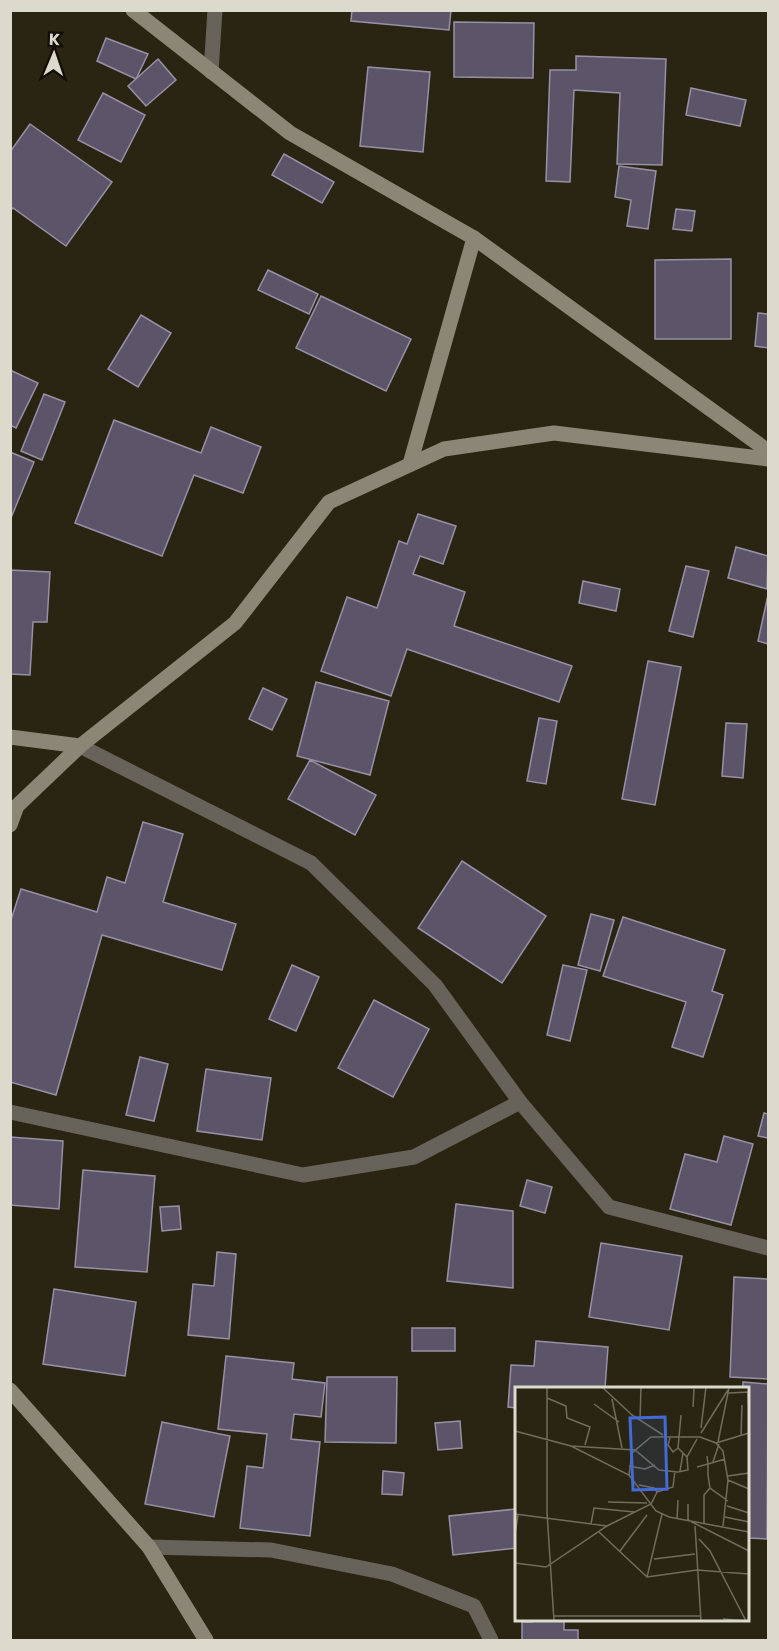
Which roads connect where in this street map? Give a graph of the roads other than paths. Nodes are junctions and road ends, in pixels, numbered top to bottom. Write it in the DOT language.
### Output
graph roads {
  1 [pos="133,10"];
  2 [pos="215,10"];
  3 [pos="211,72"];
  4 [pos="474,238"];
  5 [pos="768,450"];
  6 [pos="768,459"];
  7 [pos="410,464"];
  8 [pos="10,737"];
  9 [pos="80,746"];
  10 [pos="10,825"];
  11 [pos="520,1102"];
  12 [pos="10,1112"];
  13 [pos="768,1248"];
  14 [pos="10,1390"];
  15 [pos="149,1546"];
  16 [pos="206,1641"];
  17 [pos="491,1641"];
  1 -- 3 [label="street"];
  2 -- 3 [label="street"];
  3 -- 4 [label="street"];
  4 -- 5 [label="street"];
  4 -- 7 [label="street"];
  6 -- 7 [label="street"];
  7 -- 9 [label="street"];
  8 -- 9 [label="street"];
  9 -- 10 [label="street"];
  9 -- 11 [label="street"];
  11 -- 12 [label="street"];
  11 -- 13 [label="street"];
  14 -- 15 [label="street"];
  15 -- 16 [label="street"];
  15 -- 17 [label="street"];
}
